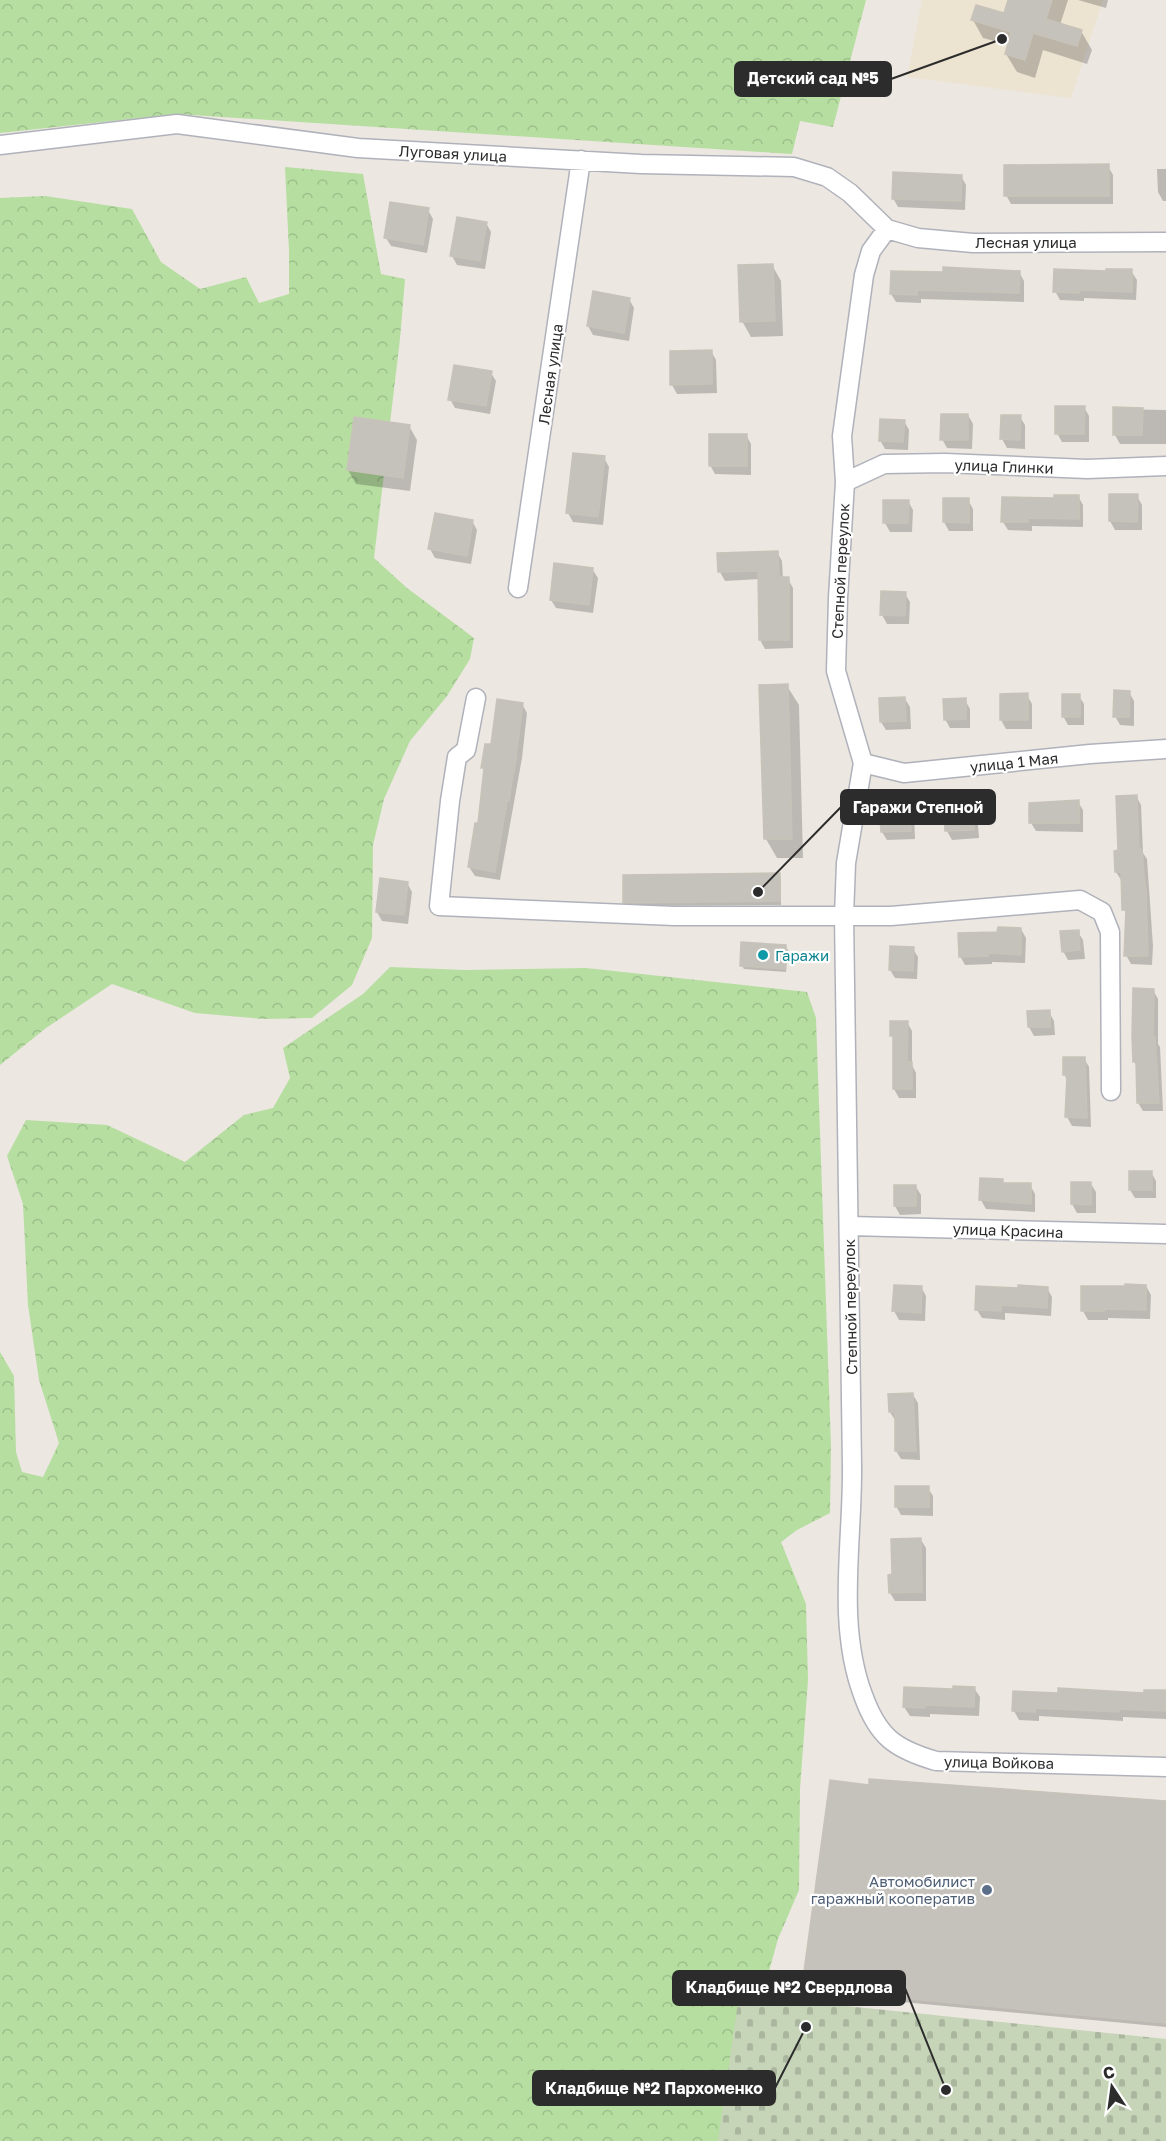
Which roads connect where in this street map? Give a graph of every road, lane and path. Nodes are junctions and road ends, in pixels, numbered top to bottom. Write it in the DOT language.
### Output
graph roads {
  1 [pos="0,146"];
  2 [pos="581,160"];
  3 [pos="887,229"];
  4 [pos="1166,242"];
  5 [pos="1166,466"];
  6 [pos="845,482"];
  7 [pos="518,588"];
  8 [pos="476,698"];
  9 [pos="1166,749"];
  10 [pos="863,763"];
  11 [pos="844,916"];
  12 [pos="1111,1091"];
  13 [pos="849,1226"];
  14 [pos="1166,1234"];
  15 [pos="863,1697"];
  16 [pos="1166,1767"];
  1 -- 2 [label="street, Луговая улица"];
  2 -- 3 [label="street, Луговая улица"];
  2 -- 7 [label="street, Лесная улица"];
  3 -- 4 [label="street, Лесная улица"];
  3 -- 6 [label="street, Степной переулок"];
  5 -- 6 [label="street, улица Глинки"];
  6 -- 10 [label="street, Степной переулок"];
  8 -- 11 [label="street"];
  9 -- 10 [label="street, улица 1 Мая"];
  10 -- 11 [label="street, Степной переулок"];
  11 -- 12 [label="street"];
  11 -- 13 [label="street, Степной переулок"];
  13 -- 14 [label="street, улица Красина"];
  13 -- 15 [label="street, Степной переулок"];
  15 -- 16 [label="street, улица Войкова"];
}
